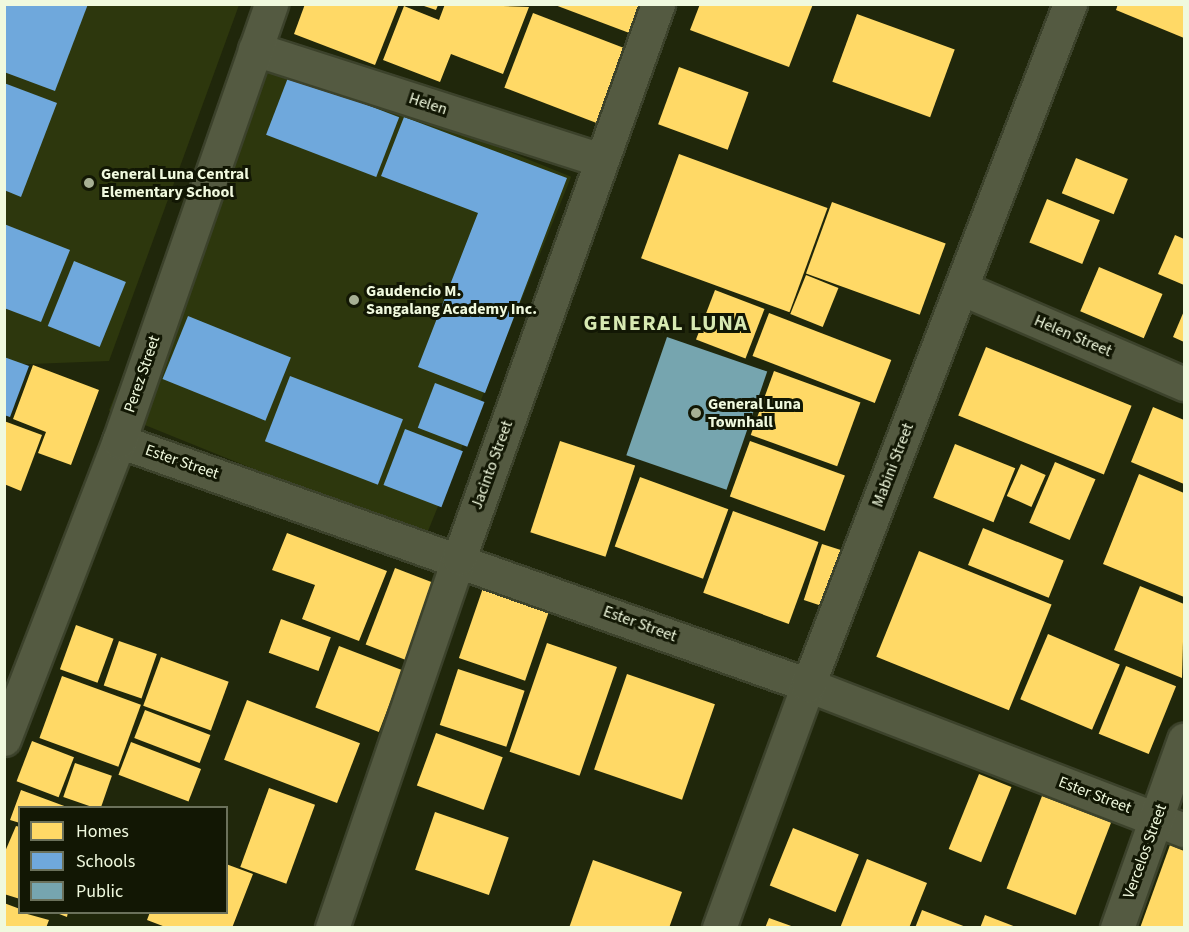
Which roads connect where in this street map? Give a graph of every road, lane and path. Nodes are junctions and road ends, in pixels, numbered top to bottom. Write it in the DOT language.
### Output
graph roads {
  1 [pos="271,4"];
  2 [pos="658,4"];
  3 [pos="1070,4"];
  4 [pos="255,49"];
  5 [pos="601,160"];
  6 [pos="961,288"];
  7 [pos="1185,384"];
  8 [pos="119,441"];
  9 [pos="459,558"];
  10 [pos="808,685"];
  11 [pos="4,739"];
  12 [pos="1185,740"];
  13 [pos="1171,824"];
  14 [pos="332,927"];
  15 [pos="720,927"];
  16 [pos="1117,927"];
  1 -- 4 [label="street, Perez Street"];
  2 -- 5 [label="street, Jacinto Street"];
  3 -- 6 [label="street, Mabini Street"];
  4 -- 5 [label="street, Helen"];
  4 -- 8 [label="street, Perez Street"];
  5 -- 9 [label="street, Jacinto Street"];
  6 -- 7 [label="street, Helen Street"];
  6 -- 10 [label="street, Mabini Street"];
  8 -- 9 [label="street, Ester Street"];
  8 -- 11 [label="street, Perez Street"];
  9 -- 10 [label="street, Ester Street"];
  9 -- 14 [label="street, Jacinto Street"];
  10 -- 13 [label="street, Ester Street"];
  10 -- 15 [label="street, Mabini Street"];
  12 -- 13 [label="street, Vercelos Street"];
  13 -- 16 [label="street, Vercelos Street"];
}
